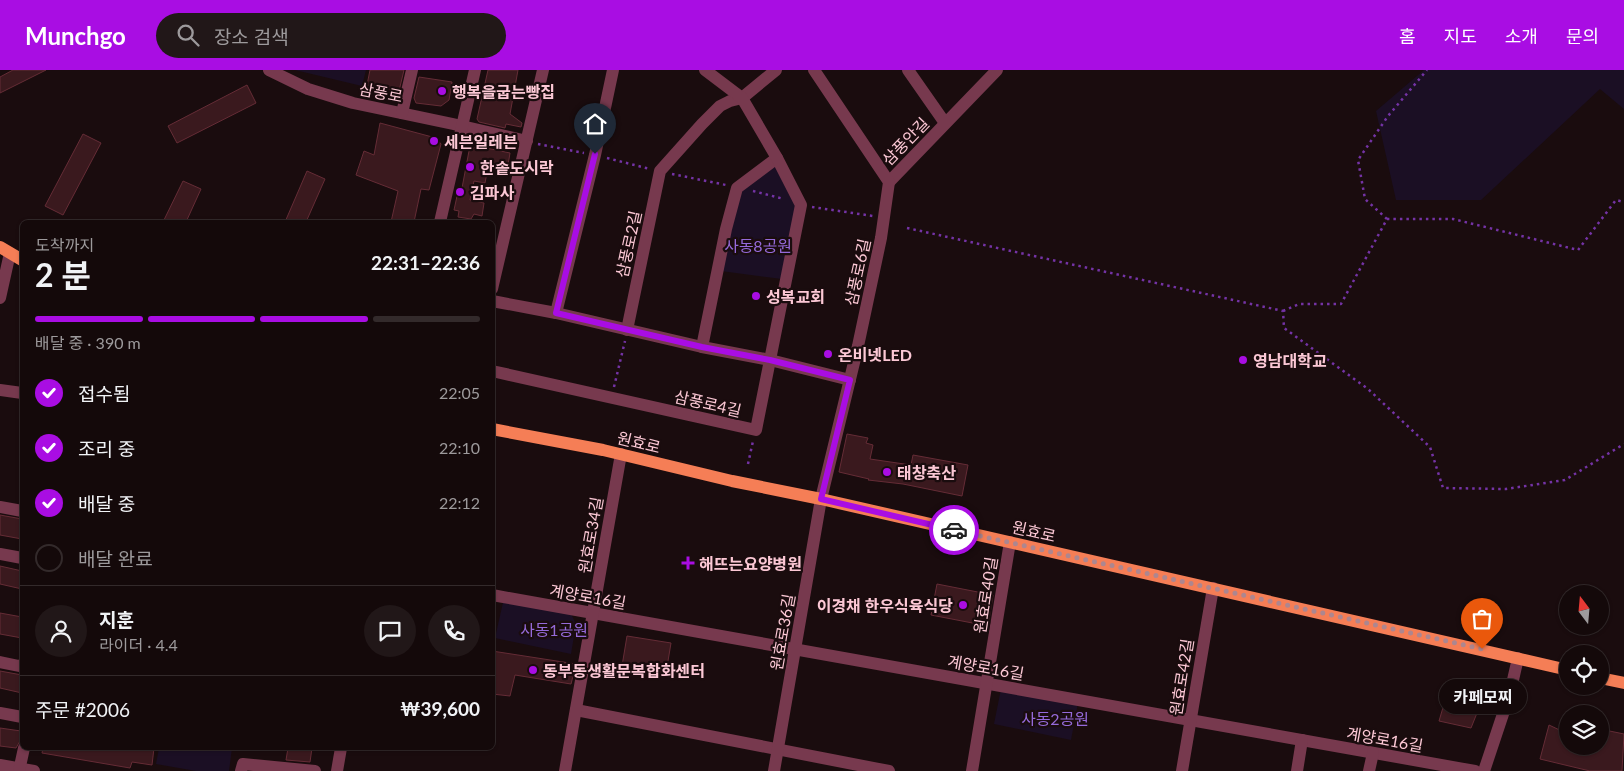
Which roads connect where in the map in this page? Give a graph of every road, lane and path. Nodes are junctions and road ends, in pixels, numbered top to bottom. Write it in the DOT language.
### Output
graph roads {
  1 [pos="269,70"];
  2 [pos="412,70"];
  3 [pos="475,70"];
  4 [pos="543,70"];
  5 [pos="613,70"];
  6 [pos="705,70"];
  7 [pos="776,70"];
  8 [pos="814,70"];
  9 [pos="908,70"];
  10 [pos="997,70"];
  11 [pos="1427,70"];
  12 [pos="742,98"];
  13 [pos="402,113"];
  14 [pos="945,123"];
  15 [pos="462,126"];
  16 [pos="527,142"];
  17 [pos="777,158"];
  18 [pos="662,169"];
  19 [pos="889,182"];
  20 [pos="737,188"];
  21 [pos="1624,202"];
  22 [pos="800,204"];
  23 [pos="872,216"];
  24 [pos="1387,219"];
  25 [pos="440,220"];
  26 [pos="907,228"];
  27 [pos="5,250"];
  28 [pos="20,259"];
  29 [pos="495,276"];
  30 [pos="0,298"];
  31 [pos="495,302"];
  32 [pos="1283,311"];
  33 [pos="556,313"];
  34 [pos="627,330"];
  35 [pos="702,347"];
  36 [pos="770,360"];
  37 [pos="495,372"];
  38 [pos="850,380"];
  39 [pos="0,390"];
  40 [pos="20,394"];
  41 [pos="612,398"];
  42 [pos="495,430"];
  43 [pos="756,430"];
  44 [pos="1624,444"];
  45 [pos="621,454"];
  46 [pos="748,464"];
  47 [pos="821,499"];
  48 [pos="0,507"];
  49 [pos="20,511"];
  50 [pos="1010,542"];
  51 [pos="0,554"];
  52 [pos="20,558"];
  53 [pos="1213,588"];
  54 [pos="495,596"];
  55 [pos="593,613"];
  56 [pos="795,649"];
  57 [pos="1518,658"];
  58 [pos="0,662"];
  59 [pos="20,666"];
  60 [pos="1559,668"];
  61 [pos="1609,680"];
  62 [pos="1624,683"];
  63 [pos="986,684"];
  64 [pos="576,710"];
  65 [pos="0,712"];
  66 [pos="20,717"];
  67 [pos="1191,720"];
  68 [pos="1302,740"];
  69 [pos="778,749"];
  70 [pos="24,750"];
  71 [pos="341,750"];
  72 [pos="1373,753"];
  73 [pos="0,765"];
  74 [pos="19,770"];
  75 [pos="34,771"];
  76 [pos="242,771"];
  77 [pos="315,771"];
  78 [pos="337,771"];
  79 [pos="565,771"];
  80 [pos="774,771"];
  81 [pos="889,771"];
  82 [pos="972,771"];
  83 [pos="1182,771"];
  84 [pos="1297,771"];
  85 [pos="1369,771"];
  86 [pos="1475,771"];
  87 [pos="1484,771"];
  1 -- 13 [label="street, 삼풍로"];
  2 -- 13 [label="street"];
  3 -- 15 [label="street"];
  4 -- 16 [label="street"];
  5 -- 33 [label="street"];
  6 -- 12 [label="street"];
  7 -- 12 [label="street"];
  8 -- 19 [label="street"];
  9 -- 14 [label="street, 삼풍안길"];
  10 -- 14 [label="street, 삼풍안길"];
  11 -- 24 [label="path"];
  12 -- 17 [label="street"];
  12 -- 18 [label="street"];
  13 -- 15 [label="street, 삼풍로"];
  14 -- 19 [label="street, 삼풍안길"];
  15 -- 16 [label="street, 삼풍로"];
  15 -- 25 [label="street"];
  16 -- 29 [label="street"];
  17 -- 20 [label="street"];
  17 -- 22 [label="street"];
  18 -- 20 [label="path"];
  18 -- 34 [label="street, 삼풍로2길"];
  19 -- 38 [label="street, 삼풍로6길"];
  20 -- 22 [label="path"];
  20 -- 35 [label="street"];
  21 -- 24 [label="path"];
  22 -- 23 [label="path"];
  22 -- 36 [label="street, 삼풍로4길"];
  24 -- 32 [label="path"];
  26 -- 32 [label="path"];
  27 -- 28 [label="main road"];
  27 -- 30 [label="street"];
  31 -- 33 [label="street"];
  32 -- 44 [label="path"];
  33 -- 34 [label="street"];
  34 -- 35 [label="street"];
  34 -- 41 [label="path"];
  35 -- 36 [label="street"];
  36 -- 38 [label="street"];
  36 -- 43 [label="street, 삼풍로4길"];
  37 -- 41 [label="street"];
  38 -- 47 [label="street, 삼풍로6길"];
  39 -- 40 [label="street"];
  41 -- 43 [label="street, 삼풍로4길"];
  42 -- 45 [label="main road, 원효로"];
  43 -- 46 [label="path"];
  45 -- 47 [label="main road, 원효로"];
  45 -- 55 [label="street, 원효로34길"];
  47 -- 50 [label="main road, 원효로"];
  47 -- 56 [label="street, 원효로36길"];
  48 -- 49 [label="street"];
  50 -- 53 [label="main road, 원효로"];
  50 -- 63 [label="street, 원효로40길"];
  51 -- 52 [label="street"];
  53 -- 57 [label="main road, 원효로"];
  53 -- 67 [label="street, 원효로42길"];
  54 -- 55 [label="street, 계양로16길"];
  55 -- 56 [label="street, 계양로16길"];
  55 -- 64 [label="street, 원효로34길"];
  56 -- 63 [label="street, 계양로16길"];
  56 -- 69 [label="street, 원효로36길"];
  57 -- 60 [label="main road, 원효로"];
  57 -- 87 [label="street"];
  58 -- 59 [label="street"];
  61 -- 62 [label="main road"];
  63 -- 67 [label="street, 계양로16길"];
  63 -- 82 [label="street, 원효로40길"];
  64 -- 69 [label="street"];
  64 -- 79 [label="street, 원효로34길"];
  65 -- 66 [label="street"];
  67 -- 68 [label="street, 계양로16길"];
  67 -- 83 [label="street, 원효로42길"];
  68 -- 72 [label="street, 계양로16길"];
  68 -- 84 [label="street"];
  69 -- 80 [label="street, 원효로36길"];
  69 -- 81 [label="street"];
  70 -- 74 [label="street"];
  71 -- 78 [label="street"];
  72 -- 85 [label="street"];
  72 -- 86 [label="street, 계양로16길"];
  73 -- 74 [label="street"];
  74 -- 75 [label="street"];
  76 -- 77 [label="street"];
}
